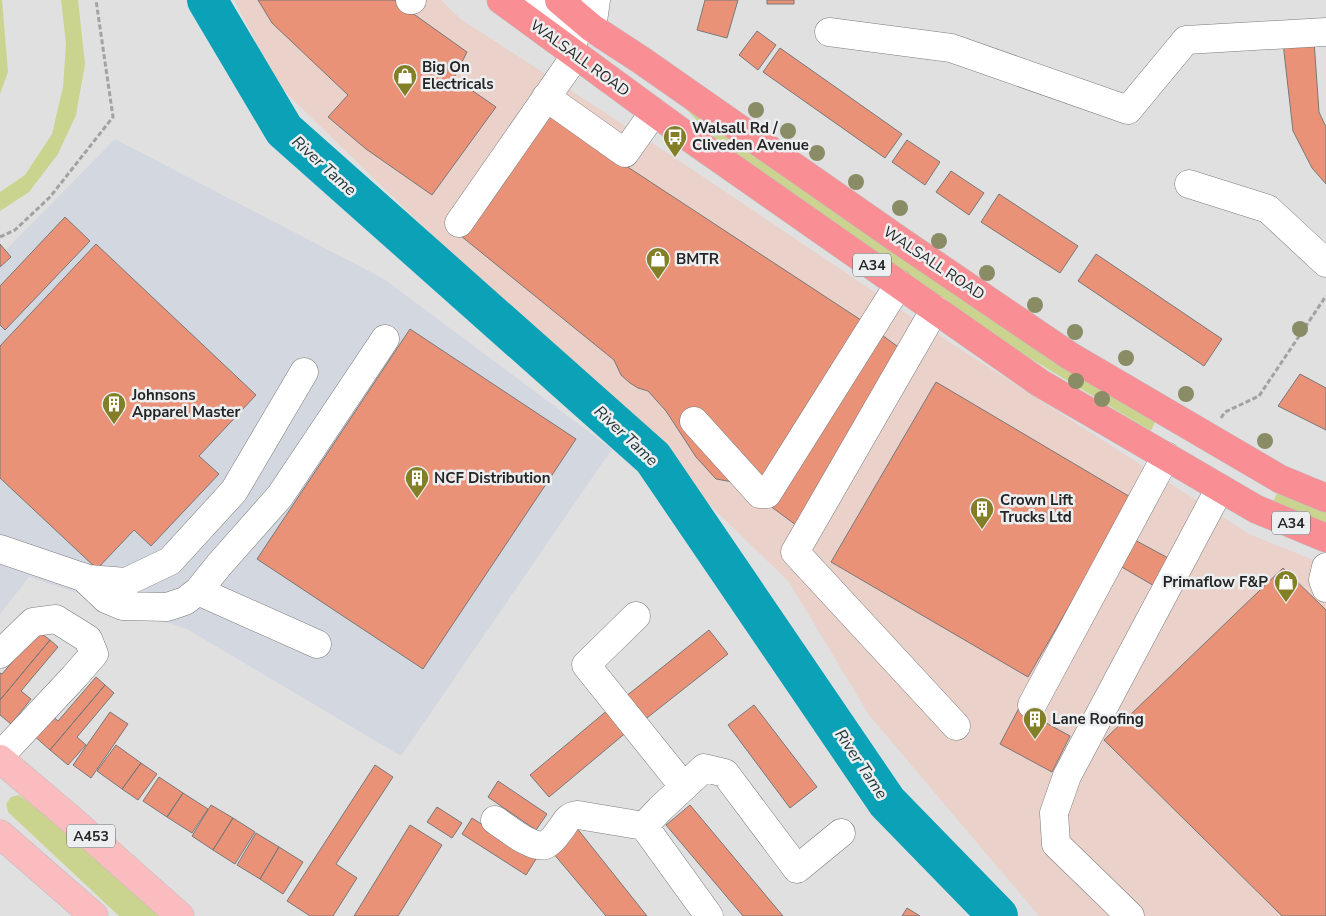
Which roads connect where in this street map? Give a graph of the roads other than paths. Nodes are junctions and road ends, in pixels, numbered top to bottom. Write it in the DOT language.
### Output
graph roads {
  1 [pos="501,0"];
  2 [pos="527,0"];
  3 [pos="559,0"];
  4 [pos="596,0"];
  5 [pos="592,28"];
  6 [pos="829,32"];
  7 [pos="1326,32"];
  8 [pos="576,55"];
  9 [pos="546,97"];
  10 [pos="654,112"];
  11 [pos="684,134"];
  12 [pos="1189,184"];
  13 [pos="459,223"];
  14 [pos="1326,263"];
  15 [pos="899,284"];
  16 [pos="935,309"];
  17 [pos="385,339"];
  18 [pos="304,372"];
  19 [pos="694,421"];
  20 [pos="1166,456"];
  21 [pos="1220,488"];
  22 [pos="1326,498"];
  23 [pos="1326,538"];
  24 [pos="0,549"];
  25 [pos="1326,567"];
  26 [pos="84,577"];
  27 [pos="1326,588"];
  28 [pos="198,591"];
  29 [pos="636,616"];
  30 [pos="317,644"];
  31 [pos="0,654"];
  32 [pos="1032,705"];
  33 [pos="956,726"];
  34 [pos="0,758"];
  35 [pos="684,787"];
  36 [pos="495,820"];
  37 [pos="644,826"];
  38 [pos="840,833"];
  39 [pos="0,834"];
  40 [pos="94,916"];
  41 [pos="180,916"];
  42 [pos="709,916"];
  43 [pos="1130,916"];
  1 -- 8 [label="highway, WALSALL ROAD / A34"];
  2 -- 11 [label="street, WALSALL ROAD"];
  3 -- 5 [label="highway, WALSALL ROAD / A34"];
  4 -- 5 [label="street"];
  5 -- 22 [label="highway, WALSALL ROAD / A34"];
  6 -- 7 [label="street"];
  8 -- 9 [label="street"];
  8 -- 10 [label="highway, WALSALL ROAD / A34"];
  9 -- 10 [label="street"];
  9 -- 13 [label="street"];
  10 -- 11 [label="highway, WALSALL ROAD / A34"];
  11 -- 15 [label="highway, WALSALL ROAD / A34"];
  12 -- 14 [label="street"];
  15 -- 16 [label="highway, WALSALL ROAD / A34"];
  15 -- 19 [label="street"];
  16 -- 20 [label="highway, WALSALL ROAD / A34"];
  16 -- 33 [label="street"];
  17 -- 28 [label="street"];
  18 -- 26 [label="street"];
  20 -- 21 [label="highway, WALSALL ROAD / A34"];
  20 -- 32 [label="street"];
  21 -- 23 [label="highway, WALSALL ROAD / A34"];
  21 -- 43 [label="street"];
  24 -- 26 [label="street"];
  25 -- 27 [label="street"];
  26 -- 28 [label="street"];
  28 -- 30 [label="street"];
  29 -- 35 [label="street"];
  31 -- 34 [label="street"];
  34 -- 41 [label="main road, A453"];
  35 -- 37 [label="street"];
  35 -- 38 [label="street"];
  36 -- 37 [label="street"];
  37 -- 42 [label="street"];
  39 -- 40 [label="main road"];
}
